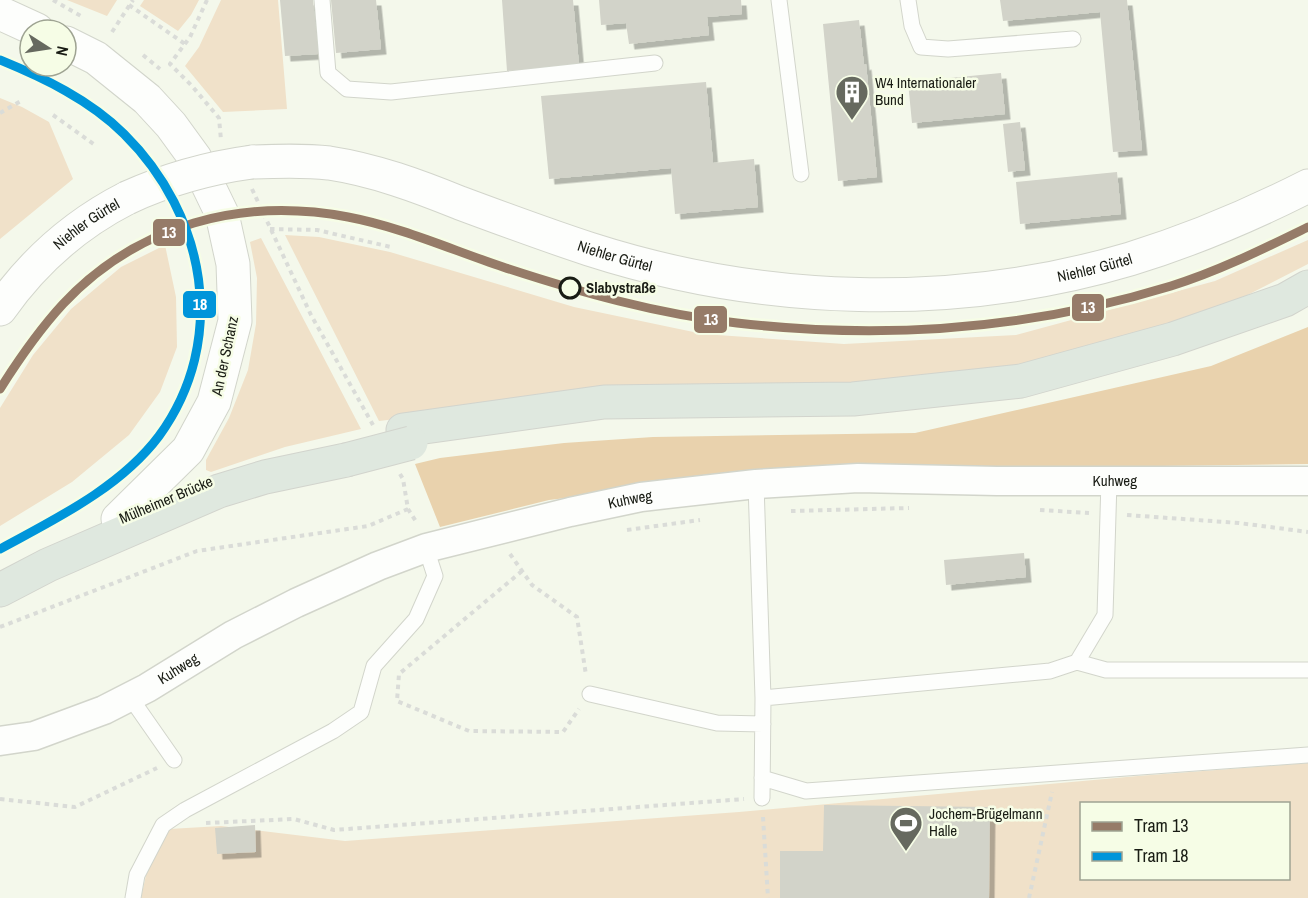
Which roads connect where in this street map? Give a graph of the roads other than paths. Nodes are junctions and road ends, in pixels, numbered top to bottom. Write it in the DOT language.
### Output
graph roads {
  1 [pos="322,0"];
  2 [pos="779,0"];
  3 [pos="908,0"];
  4 [pos="0,13"];
  5 [pos="18,21"];
  6 [pos="1073,39"];
  7 [pos="78,50"];
  8 [pos="655,63"];
  9 [pos="801,174"];
  10 [pos="1308,186"];
  11 [pos="1308,287"];
  12 [pos="1308,302"];
  13 [pos="0,309"];
  14 [pos="396,442"];
  15 [pos="1109,481"];
  16 [pos="1308,481"];
  17 [pos="756,484"];
  18 [pos="118,519"];
  19 [pos="426,548"];
  20 [pos="0,574"];
  21 [pos="0,590"];
  22 [pos="1077,662"];
  23 [pos="1308,670"];
  24 [pos="590,694"];
  25 [pos="130,697"];
  26 [pos="763,698"];
  27 [pos="763,724"];
  28 [pos="0,741"];
  29 [pos="1308,755"];
  30 [pos="174,760"];
  31 [pos="762,778"];
  32 [pos="762,798"];
  33 [pos="132,898"];
  1 -- 8 [label="lane"];
  2 -- 9 [label="lane"];
  3 -- 6 [label="lane"];
  4 -- 5 [label="main road"];
  7 -- 18 [label="main road, An der Schanz"];
  10 -- 13 [label="main road, Niehler Gürtel, bridge"];
  11 -- 14 [label="main road"];
  12 -- 14 [label="main road"];
  14 -- 18 [label="main road, Mülheimer Brücke"];
  14 -- 21 [label="main road, bridge"];
  15 -- 16 [label="street, Kuhweg"];
  15 -- 17 [label="street, Kuhweg"];
  15 -- 22 [label="lane"];
  17 -- 19 [label="street, Kuhweg"];
  17 -- 26 [label="lane"];
  18 -- 20 [label="main road, Mülheimer Brücke"];
  19 -- 25 [label="street, Kuhweg"];
  19 -- 33 [label="lane"];
  22 -- 23 [label="lane"];
  22 -- 26 [label="lane"];
  24 -- 27 [label="lane"];
  25 -- 28 [label="street, Kuhweg"];
  25 -- 30 [label="lane"];
  26 -- 27 [label="lane"];
  27 -- 31 [label="lane"];
  29 -- 31 [label="lane"];
  31 -- 32 [label="lane"];
}
